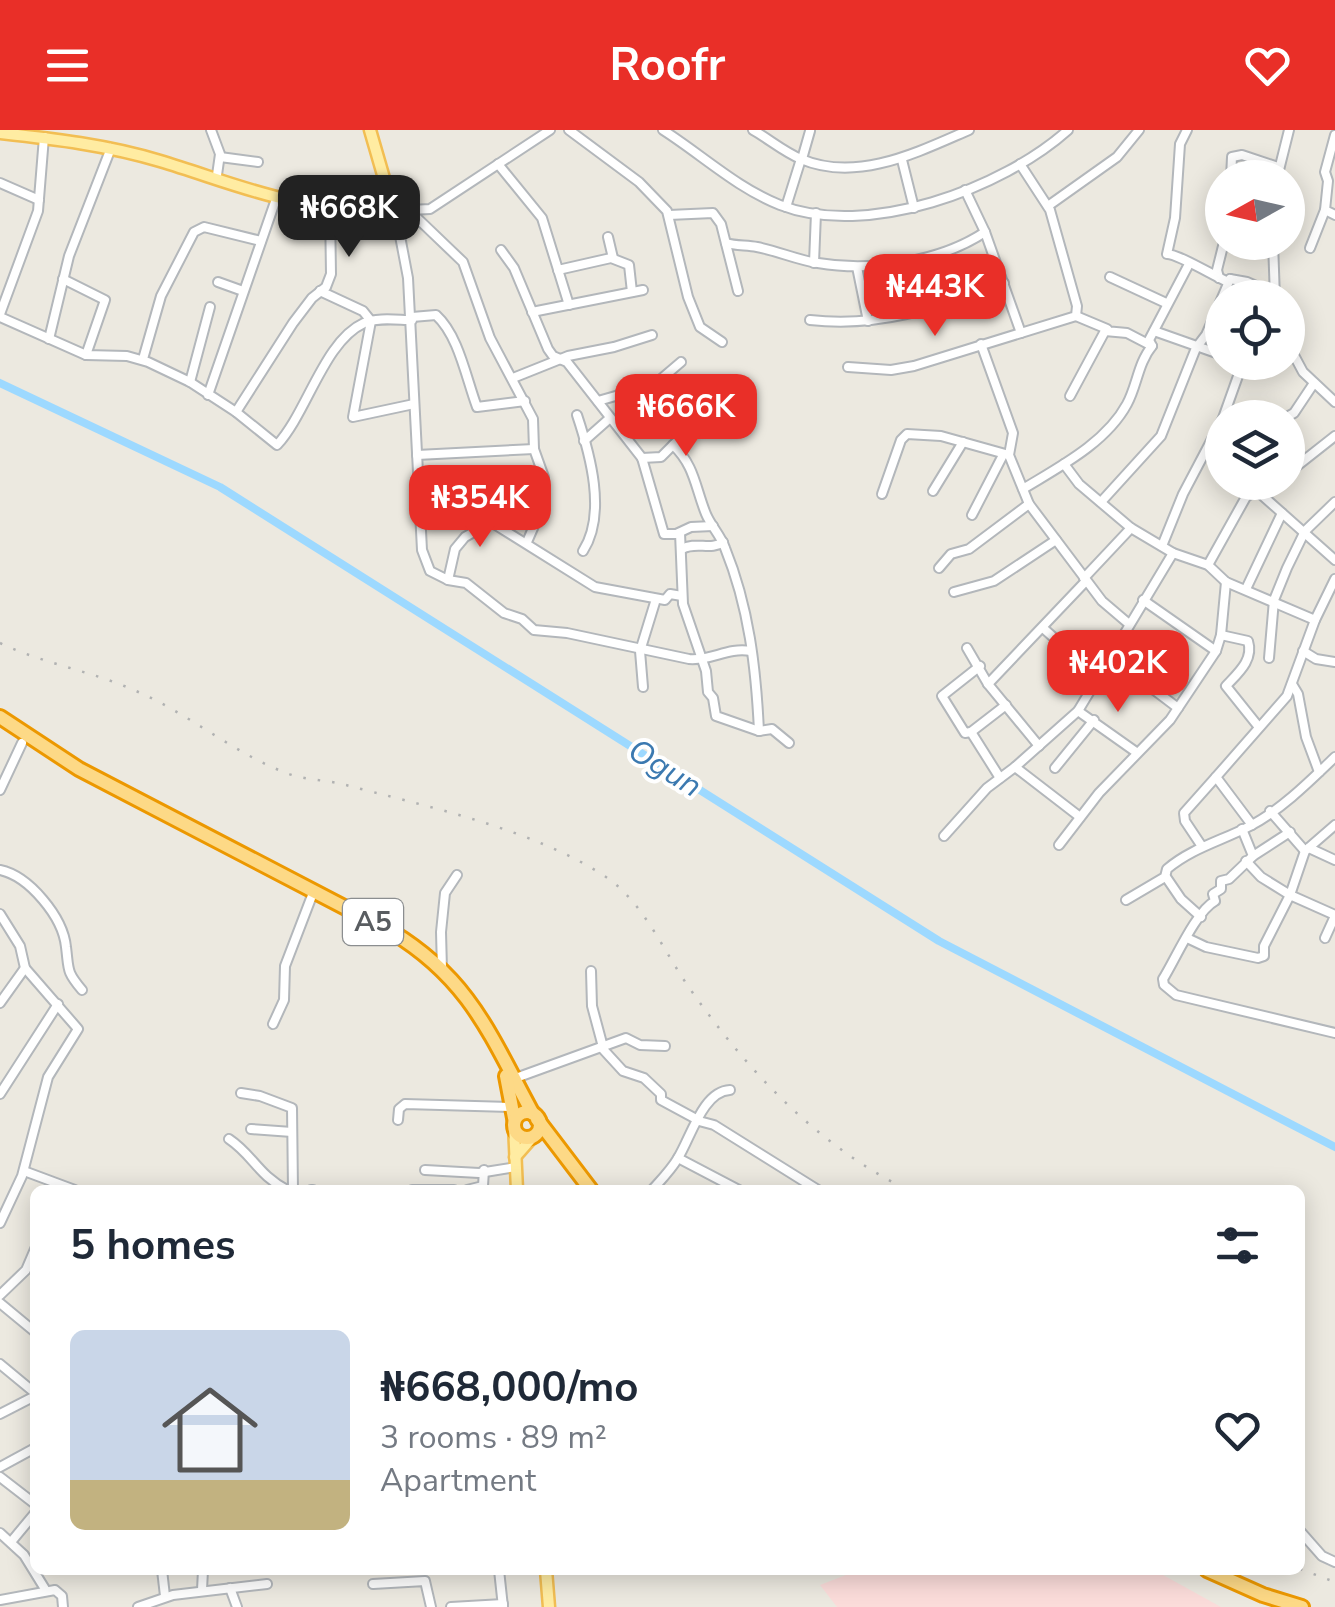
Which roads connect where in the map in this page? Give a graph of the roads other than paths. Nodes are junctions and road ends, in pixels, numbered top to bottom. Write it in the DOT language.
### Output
graph roads {
  1 [pos="24,130"];
  2 [pos="211,130"];
  3 [pos="368,130"];
  4 [pos="550,130"];
  5 [pos="569,130"];
  6 [pos="664,130"];
  7 [pos="753,130"];
  8 [pos="969,130"];
  9 [pos="1068,130"];
  10 [pos="1139,130"];
  11 [pos="1187,130"];
  12 [pos="1289,130"];
  13 [pos="810,131"];
  14 [pos="0,133"];
  15 [pos="1335,135"];
  16 [pos="44,137"];
  17 [pos="111,148"];
  18 [pos="220,157"];
  19 [pos="802,159"];
  20 [pos="902,160"];
  21 [pos="1232,160"];
  22 [pos="1257,160"];
  23 [pos="1280,160"];
  24 [pos="258,162"];
  25 [pos="498,164"];
  26 [pos="1020,164"];
  27 [pos="217,174"];
  28 [pos="0,183"];
  29 [pos="965,190"];
  30 [pos="276,199"];
  31 [pos="39,200"];
  32 [pos="387,202"];
  33 [pos="786,206"];
  34 [pos="1048,206"];
  35 [pos="330,208"];
  36 [pos="914,208"];
  37 [pos="1324,210"];
  38 [pos="413,211"];
  39 [pos="816,212"];
  40 [pos="669,215"];
  41 [pos="1335,215"];
  42 [pos="985,232"];
  43 [pos="608,237"];
  44 [pos="262,241"];
  45 [pos="726,243"];
  46 [pos="1310,248"];
  47 [pos="501,250"];
  48 [pos="613,258"];
  49 [pos="1220,260"];
  50 [pos="814,263"];
  51 [pos="1189,264"];
  52 [pos="857,267"];
  53 [pos="558,270"];
  54 [pos="1110,277"];
  55 [pos="1219,278"];
  56 [pos="63,279"];
  57 [pos="1230,279"];
  58 [pos="218,282"];
  59 [pos="1004,283"];
  60 [pos="643,290"];
  61 [pos="242,291"];
  62 [pos="320,291"];
  63 [pos="738,291"];
  64 [pos="632,292"];
  65 [pos="1166,303"];
  66 [pos="569,305"];
  67 [pos="210,306"];
  68 [pos="532,312"];
  69 [pos="0,316"];
  70 [pos="1076,316"];
  71 [pos="412,319"];
  72 [pos="810,320"];
  73 [pos="371,321"];
  74 [pos="868,321"];
  75 [pos="1105,331"];
  76 [pos="1154,332"];
  77 [pos="1021,334"];
  78 [pos="652,335"];
  79 [pos="49,339"];
  80 [pos="722,342"];
  81 [pos="981,344"];
  82 [pos="1152,346"];
  83 [pos="1196,348"];
  84 [pos="1205,350"];
  85 [pos="86,355"];
  86 [pos="143,359"];
  87 [pos="563,359"];
  88 [pos="681,362"];
  89 [pos="848,367"];
  90 [pos="1305,370"];
  91 [pos="512,378"];
  92 [pos="190,382"];
  93 [pos="1314,384"];
  94 [pos="208,394"];
  95 [pos="1070,396"];
  96 [pos="1303,400"];
  97 [pos="598,401"];
  98 [pos="526,402"];
  99 [pos="1335,402"];
  100 [pos="414,404"];
  101 [pos="705,407"];
  102 [pos="236,412"];
  103 [pos="577,415"];
  104 [pos="610,418"];
  105 [pos="1335,436"];
  106 [pos="584,441"];
  107 [pos="963,442"];
  108 [pos="673,445"];
  109 [pos="534,449"];
  110 [pos="1006,455"];
  111 [pos="417,456"];
  112 [pos="642,458"];
  113 [pos="1305,460"];
  114 [pos="1205,461"];
  115 [pos="1064,464"];
  116 [pos="1023,489"];
  117 [pos="933,491"];
  118 [pos="882,494"];
  119 [pos="1244,500"];
  120 [pos="1267,500"];
  121 [pos="1101,502"];
  122 [pos="1335,502"];
  123 [pos="1029,504"];
  124 [pos="1282,513"];
  125 [pos="972,515"];
  126 [pos="713,526"];
  127 [pos="1132,528"];
  128 [pos="1304,531"];
  129 [pos="680,533"];
  130 [pos="1056,540"];
  131 [pos="527,542"];
  132 [pos="724,542"];
  133 [pos="1162,546"];
  134 [pos="682,549"];
  135 [pos="584,552"];
  136 [pos="1173,552"];
  137 [pos="1335,560"];
  138 [pos="1208,566"];
  139 [pos="939,568"];
  140 [pos="1335,579"];
  141 [pos="448,580"];
  142 [pos="1085,580"];
  143 [pos="1226,582"];
  144 [pos="1246,589"];
  145 [pos="954,592"];
  146 [pos="682,596"];
  147 [pos="656,599"];
  148 [pos="1143,600"];
  149 [pos="1274,600"];
  150 [pos="1315,620"];
  151 [pos="1129,624"];
  152 [pos="1043,628"];
  153 [pos="1222,635"];
  154 [pos="967,648"];
  155 [pos="640,651"];
  156 [pos="751,651"];
  157 [pos="1303,651"];
  158 [pos="1216,652"];
  159 [pos="1112,658"];
  160 [pos="1270,658"];
  161 [pos="702,660"];
  162 [pos="980,666"];
  163 [pos="1334,666"];
  164 [pos="1099,678"];
  165 [pos="988,684"];
  166 [pos="1292,684"];
  167 [pos="643,686"];
  168 [pos="1006,705"];
  169 [pos="1178,708"];
  170 [pos="1078,711"];
  171 [pos="0,718"];
  172 [pos="1094,720"];
  173 [pos="1258,726"];
  174 [pos="0,727"];
  175 [pos="759,730"];
  176 [pos="972,732"];
  177 [pos="22,743"];
  178 [pos="789,743"];
  179 [pos="1038,746"];
  180 [pos="1136,752"];
  181 [pos="1335,757"];
  182 [pos="1015,768"];
  183 [pos="1055,768"];
  184 [pos="1319,772"];
  185 [pos="1216,777"];
  186 [pos="1000,778"];
  187 [pos="0,790"];
  188 [pos="125,798"];
  189 [pos="144,808"];
  190 [pos="1270,811"];
  191 [pos="1080,817"];
  192 [pos="1252,825"];
  193 [pos="1335,825"];
  194 [pos="1242,829"];
  195 [pos="1290,832"];
  196 [pos="944,836"];
  197 [pos="1201,845"];
  198 [pos="1059,846"];
  199 [pos="1307,850"];
  200 [pos="1250,859"];
  201 [pos="1335,860"];
  202 [pos="0,870"];
  203 [pos="456,875"];
  204 [pos="1165,878"];
  205 [pos="313,893"];
  206 [pos="1290,895"];
  207 [pos="1126,900"];
  208 [pos="0,914"];
  209 [pos="1335,915"];
  210 [pos="1201,917"];
  211 [pos="1187,938"];
  212 [pos="1325,938"];
  213 [pos="25,968"];
  214 [pos="442,969"];
  215 [pos="591,971"];
  216 [pos="82,990"];
  217 [pos="0,1003"];
  218 [pos="58,1004"];
  219 [pos="273,1024"];
  220 [pos="1335,1032"];
  221 [pos="665,1046"];
  222 [pos="602,1047"];
  223 [pos="512,1079"];
  224 [pos="730,1090"];
  225 [pos="241,1093"];
  226 [pos="0,1094"];
  227 [pos="535,1116"];
  228 [pos="513,1117"];
  229 [pos="398,1120"];
  230 [pos="699,1120"];
  231 [pos="252,1129"];
  232 [pos="292,1132"];
  233 [pos="530,1139"];
  234 [pos="229,1140"];
  235 [pos="678,1158"];
  236 [pos="515,1162"];
  237 [pos="425,1170"];
  238 [pos="484,1170"];
  239 [pos="24,1171"];
  240 [pos="801,1180"];
  241 [pos="60,1185"];
  242 [pos="281,1185"];
  243 [pos="290,1185"];
  244 [pos="482,1185"];
  245 [pos="517,1185"];
  246 [pos="584,1185"];
  247 [pos="584,1185"];
  248 [pos="657,1185"];
  249 [pos="729,1185"];
  250 [pos="798,1185"];
  251 [pos="810,1185"];
  252 [pos="0,1223"];
  253 [pos="30,1261"];
  254 [pos="0,1294"];
  255 [pos="0,1304"];
  256 [pos="30,1328"];
  257 [pos="0,1364"];
  258 [pos="30,1390"];
  259 [pos="30,1397"];
  260 [pos="0,1414"];
  261 [pos="30,1451"];
  262 [pos="0,1467"];
  263 [pos="0,1477"];
  264 [pos="30,1500"];
  265 [pos="30,1518"];
  266 [pos="1,1535"];
  267 [pos="1305,1537"];
  268 [pos="11,1542"];
  269 [pos="1335,1562"];
  270 [pos="30,1565"];
  271 [pos="36,1575"];
  272 [pos="162,1575"];
  273 [pos="203,1575"];
  274 [pos="500,1575"];
  275 [pos="546,1575"];
  276 [pos="1205,1575"];
  277 [pos="1218,1575"];
  278 [pos="268,1584"];
  279 [pos="373,1584"];
  280 [pos="230,1588"];
  281 [pos="45,1589"];
  282 [pos="202,1590"];
  283 [pos="164,1596"];
  284 [pos="0,1600"];
  285 [pos="151,1604"];
  286 [pos="503,1605"];
  287 [pos="63,1607"];
  288 [pos="138,1607"];
  289 [pos="237,1607"];
  290 [pos="431,1607"];
  291 [pos="451,1607"];
  292 [pos="549,1607"];
  293 [pos="1282,1607"];
  294 [pos="1302,1607"];
  1 -- 27 [label="main road"];
  2 -- 18 [label="street"];
  3 -- 32 [label="main road"];
  4 -- 25 [label="street"];
  5 -- 40 [label="street"];
  6 -- 33 [label="street"];
  7 -- 19 [label="street"];
  8 -- 20 [label="street"];
  9 -- 26 [label="street"];
  10 -- 34 [label="street"];
  11 -- 51 [label="street"];
  12 -- 23 [label="street"];
  13 -- 19 [label="street"];
  14 -- 16 [label="main road"];
  15 -- 37 [label="street"];
  16 -- 17 [label="main road"];
  16 -- 31 [label="street"];
  17 -- 30 [label="main road"];
  17 -- 56 [label="street"];
  18 -- 24 [label="street"];
  18 -- 27 [label="street"];
  19 -- 20 [label="street"];
  19 -- 33 [label="street"];
  20 -- 36 [label="street"];
  21 -- 22 [label="street"];
  25 -- 38 [label="street"];
  25 -- 53 [label="street"];
  26 -- 29 [label="street"];
  26 -- 34 [label="street"];
  27 -- 32 [label="main road"];
  28 -- 31 [label="street"];
  29 -- 36 [label="street"];
  29 -- 42 [label="street"];
  30 -- 35 [label="main road"];
  30 -- 44 [label="street"];
  31 -- 69 [label="street"];
  32 -- 35 [label="main road"];
  32 -- 38 [label="street"];
  32 -- 71 [label="street"];
  33 -- 39 [label="street"];
  34 -- 70 [label="street"];
  35 -- 62 [label="street"];
  36 -- 39 [label="street"];
  37 -- 41 [label="street"];
  37 -- 46 [label="street"];
  38 -- 91 [label="street"];
  39 -- 50 [label="street"];
  40 -- 45 [label="street"];
  40 -- 80 [label="street"];
  42 -- 52 [label="street"];
  42 -- 59 [label="street"];
  43 -- 48 [label="street"];
  44 -- 61 [label="street"];
  44 -- 86 [label="street"];
  45 -- 50 [label="street"];
  45 -- 63 [label="street"];
  47 -- 68 [label="street"];
  48 -- 53 [label="street"];
  48 -- 64 [label="street"];
  49 -- 55 [label="street"];
  50 -- 52 [label="street"];
  51 -- 55 [label="street"];
  51 -- 65 [label="street"];
  52 -- 74 [label="street"];
  53 -- 66 [label="street"];
  54 -- 65 [label="street"];
  55 -- 57 [label="street"];
  56 -- 79 [label="street"];
  56 -- 85 [label="street"];
  57 -- 83 [label="street"];
  58 -- 61 [label="street"];
  59 -- 74 [label="street"];
  59 -- 77 [label="street"];
  60 -- 64 [label="street"];
  61 -- 94 [label="street"];
  62 -- 73 [label="street"];
  62 -- 102 [label="street"];
  64 -- 66 [label="street"];
  65 -- 76 [label="street"];
  66 -- 68 [label="street"];
  67 -- 92 [label="street"];
  68 -- 87 [label="street"];
  69 -- 79 [label="street"];
  70 -- 75 [label="street"];
  70 -- 77 [label="street"];
  71 -- 73 [label="street"];
  71 -- 98 [label="street"];
  71 -- 100 [label="street"];
  72 -- 74 [label="street"];
  73 -- 100 [label="street"];
  73 -- 102 [label="street"];
  75 -- 82 [label="street"];
  75 -- 95 [label="street"];
  76 -- 82 [label="street"];
  76 -- 83 [label="street"];
  77 -- 81 [label="street"];
  78 -- 87 [label="street"];
  79 -- 85 [label="street"];
  81 -- 89 [label="street"];
  81 -- 110 [label="street"];
  82 -- 115 [label="street"];
  83 -- 84 [label="street"];
  83 -- 121 [label="street"];
  85 -- 86 [label="street"];
  86 -- 92 [label="street"];
  87 -- 91 [label="street"];
  87 -- 97 [label="street"];
  88 -- 97 [label="street"];
  90 -- 93 [label="street"];
  91 -- 98 [label="street"];
  92 -- 94 [label="street"];
  93 -- 96 [label="street"];
  93 -- 99 [label="street"];
  94 -- 102 [label="street"];
  97 -- 104 [label="street"];
  98 -- 109 [label="street"];
  100 -- 111 [label="street"];
  101 -- 108 [label="street"];
  103 -- 106 [label="street"];
  104 -- 106 [label="street"];
  104 -- 112 [label="street"];
  105 -- 113 [label="street"];
  106 -- 135 [label="street"];
  107 -- 110 [label="street"];
  107 -- 117 [label="street"];
  107 -- 118 [label="street"];
  108 -- 112 [label="street"];
  108 -- 126 [label="street"];
  109 -- 111 [label="street"];
  109 -- 131 [label="street"];
  110 -- 116 [label="street"];
  110 -- 125 [label="street"];
  111 -- 141 [label="street"];
  112 -- 129 [label="street"];
  114 -- 133 [label="street"];
  115 -- 116 [label="street"];
  115 -- 121 [label="street"];
  116 -- 123 [label="street"];
  119 -- 138 [label="street"];
  120 -- 124 [label="street"];
  121 -- 127 [label="street"];
  122 -- 128 [label="street"];
  123 -- 130 [label="street"];
  123 -- 139 [label="street"];
  124 -- 128 [label="street"];
  124 -- 144 [label="street"];
  126 -- 129 [label="street"];
  126 -- 132 [label="street"];
  127 -- 133 [label="street"];
  127 -- 142 [label="street"];
  128 -- 137 [label="street"];
  128 -- 149 [label="street"];
  129 -- 134 [label="street"];
  130 -- 142 [label="street"];
  130 -- 145 [label="street"];
  131 -- 141 [label="street"];
  131 -- 147 [label="street"];
  132 -- 134 [label="street"];
  132 -- 156 [label="street"];
  133 -- 136 [label="street"];
  134 -- 146 [label="street"];
  136 -- 138 [label="street"];
  136 -- 148 [label="street"];
  138 -- 143 [label="street"];
  140 -- 150 [label="street"];
  141 -- 155 [label="street"];
  142 -- 151 [label="street"];
  142 -- 152 [label="street"];
  143 -- 144 [label="street"];
  143 -- 153 [label="street"];
  144 -- 149 [label="street"];
  146 -- 147 [label="street"];
  146 -- 161 [label="street"];
  147 -- 155 [label="street"];
  148 -- 151 [label="street"];
  148 -- 158 [label="street"];
  149 -- 150 [label="street"];
  149 -- 160 [label="street"];
  150 -- 157 [label="street"];
  151 -- 159 [label="street"];
  152 -- 164 [label="street"];
  152 -- 165 [label="street"];
  153 -- 158 [label="street"];
  153 -- 173 [label="street"];
  154 -- 162 [label="street"];
  155 -- 161 [label="street"];
  155 -- 167 [label="street"];
  156 -- 161 [label="street"];
  156 -- 175 [label="street"];
  157 -- 163 [label="street"];
  157 -- 166 [label="street"];
  158 -- 169 [label="street"];
  159 -- 164 [label="street"];
  159 -- 169 [label="street"];
  161 -- 175 [label="street"];
  162 -- 165 [label="street"];
  162 -- 176 [label="street"];
  164 -- 170 [label="street"];
  165 -- 168 [label="street"];
  166 -- 173 [label="street"];
  166 -- 184 [label="street"];
  168 -- 176 [label="street"];
  168 -- 179 [label="street"];
  169 -- 180 [label="street"];
  170 -- 172 [label="street"];
  170 -- 179 [label="street"];
  171 -- 188 [label="highway, A5"];
  172 -- 180 [label="street"];
  172 -- 183 [label="street"];
  173 -- 185 [label="street"];
  174 -- 177 [label="highway, A5"];
  175 -- 178 [label="street"];
  176 -- 186 [label="street"];
  177 -- 187 [label="street"];
  177 -- 188 [label="highway, A5"];
  179 -- 182 [label="street"];
  180 -- 191 [label="street"];
  181 -- 184 [label="street"];
  182 -- 186 [label="street"];
  182 -- 191 [label="street"];
  184 -- 190 [label="street"];
  185 -- 192 [label="street"];
  185 -- 197 [label="street"];
  186 -- 196 [label="street"];
  188 -- 189 [label="highway, A5"];
  189 -- 205 [label="highway, A5"];
  189 -- 214 [label="highway, A5"];
  190 -- 192 [label="street"];
  190 -- 195 [label="street"];
  191 -- 198 [label="street"];
  192 -- 194 [label="street"];
  193 -- 199 [label="street"];
  194 -- 197 [label="street"];
  194 -- 200 [label="street"];
  195 -- 199 [label="street"];
  195 -- 200 [label="street"];
  197 -- 204 [label="street"];
  199 -- 201 [label="street"];
  199 -- 206 [label="street"];
  200 -- 206 [label="street"];
  200 -- 210 [label="street"];
  202 -- 216 [label="street"];
  203 -- 214 [label="street"];
  204 -- 207 [label="street"];
  204 -- 210 [label="street"];
  205 -- 219 [label="street"];
  205 -- 228 [label="highway, A5"];
  206 -- 209 [label="street"];
  206 -- 211 [label="street"];
  208 -- 213 [label="street"];
  209 -- 212 [label="street"];
  210 -- 211 [label="street"];
  211 -- 220 [label="street"];
  213 -- 217 [label="street"];
  213 -- 218 [label="street"];
  214 -- 223 [label="highway, A5"];
  215 -- 222 [label="street"];
  218 -- 226 [label="street"];
  218 -- 239 [label="street"];
  221 -- 222 [label="street"];
  222 -- 223 [label="street"];
  222 -- 230 [label="street"];
  223 -- 227 [label="highway, A5"];
  224 -- 230 [label="street"];
  225 -- 232 [label="street"];
  227 -- 228 [label="highway"];
  227 -- 233 [label="highway"];
  227 -- 246 [label="highway, A5"];
  228 -- 229 [label="street"];
  228 -- 233 [label="highway, A5"];
  228 -- 236 [label="main road"];
  230 -- 235 [label="street"];
  230 -- 240 [label="street"];
  231 -- 232 [label="street"];
  232 -- 243 [label="street"];
  233 -- 236 [label="main road"];
  233 -- 247 [label="highway, A5"];
  234 -- 242 [label="street"];
  235 -- 248 [label="street"];
  235 -- 249 [label="street"];
  236 -- 238 [label="street"];
  236 -- 245 [label="main road"];
  237 -- 238 [label="street"];
  238 -- 244 [label="street"];
  239 -- 241 [label="street"];
  239 -- 252 [label="street"];
  240 -- 250 [label="street"];
  240 -- 251 [label="street"];
  253 -- 254 [label="street"];
  255 -- 256 [label="street"];
  257 -- 258 [label="street"];
  259 -- 260 [label="street"];
  261 -- 262 [label="street"];
  263 -- 264 [label="street"];
  265 -- 268 [label="street"];
  266 -- 268 [label="street"];
  267 -- 269 [label="street"];
  268 -- 270 [label="street"];
  271 -- 281 [label="street"];
  272 -- 283 [label="street"];
  273 -- 282 [label="street"];
  274 -- 286 [label="street"];
  275 -- 292 [label="main road"];
  276 -- 293 [label="highway"];
  277 -- 294 [label="highway"];
  278 -- 280 [label="street"];
  279 -- 290 [label="street"];
  280 -- 282 [label="street"];
  280 -- 289 [label="street"];
  281 -- 284 [label="street"];
  281 -- 287 [label="street"];
  282 -- 283 [label="street"];
  283 -- 285 [label="street"];
  285 -- 288 [label="street"];
  286 -- 291 [label="street"];
}
